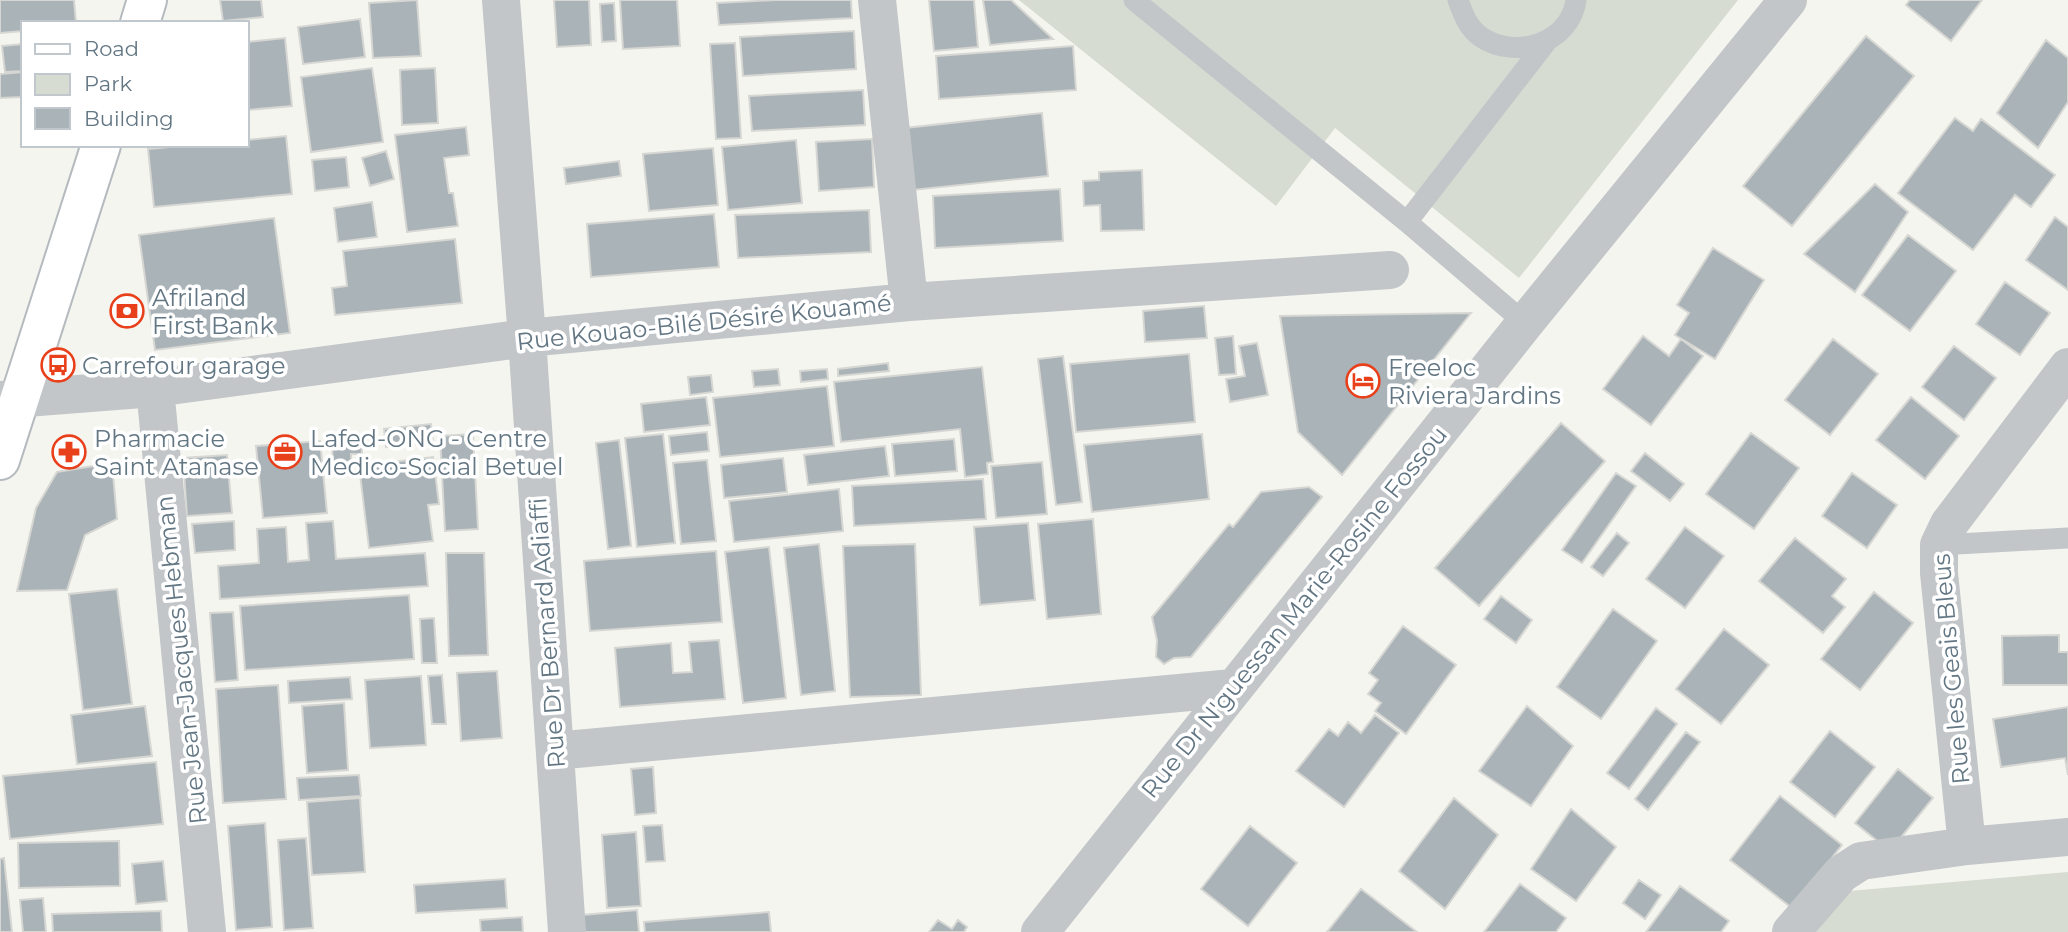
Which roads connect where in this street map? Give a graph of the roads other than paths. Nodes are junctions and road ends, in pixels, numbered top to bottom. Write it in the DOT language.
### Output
graph roads {
  1 [pos="148,0"];
  2 [pos="501,0"];
  3 [pos="877,0"];
  4 [pos="1134,0"];
  5 [pos="1458,0"];
  6 [pos="1576,0"];
  7 [pos="1788,0"];
  8 [pos="141,21"];
  9 [pos="1547,41"];
  10 [pos="100,147"];
  11 [pos="1407,222"];
  12 [pos="1390,270"];
  13 [pos="909,302"];
  14 [pos="1525,323"];
  15 [pos="527,338"];
  16 [pos="2068,367"];
  17 [pos="155,388"];
  18 [pos="10,399"];
  19 [pos="0,460"];
  20 [pos="2068,538"];
  21 [pos="1939,545"];
  22 [pos="1233,688"];
  23 [pos="555,751"];
  24 [pos="2068,837"];
  25 [pos="1967,846"];
  26 [pos="207,932"];
  27 [pos="567,932"];
  28 [pos="1040,932"];
  29 [pos="1791,932"];
  1 -- 8 [label="street"];
  2 -- 15 [label="street, Rue Dr Bernard Adiaffi"];
  3 -- 13 [label="street"];
  4 -- 11 [label="lane"];
  5 -- 9 [label="lane"];
  6 -- 9 [label="lane"];
  7 -- 14 [label="street, Rue Dr N'guessan Marie-Rosine Fossou"];
  9 -- 11 [label="lane"];
  10 -- 18 [label="street"];
  11 -- 14 [label="lane"];
  12 -- 13 [label="street, Rue Kouao-Bilé Désiré Kouamé"];
  13 -- 15 [label="street, Rue Kouao-Bilé Désiré Kouamé"];
  14 -- 22 [label="street, Rue Dr N'guessan Marie-Rosine Fossou"];
  15 -- 17 [label="street, Rue Kouao-Bilé Désiré Kouamé"];
  15 -- 23 [label="street, Rue Dr Bernard Adiaffi"];
  16 -- 21 [label="street, Rue les Geais Bleus"];
  17 -- 18 [label="street, Rue Kouao-Bilé Désiré Kouamé"];
  17 -- 26 [label="street, Rue Jean-Jacques Hebman"];
  18 -- 19 [label="street"];
  20 -- 21 [label="lane"];
  21 -- 25 [label="street, Rue les Geais Bleus"];
  22 -- 23 [label="street"];
  22 -- 28 [label="street, Rue Dr N'guessan Marie-Rosine Fossou"];
  23 -- 27 [label="street, Rue Dr Bernard Adiaffi"];
  24 -- 25 [label="street"];
  25 -- 29 [label="street"];
}
